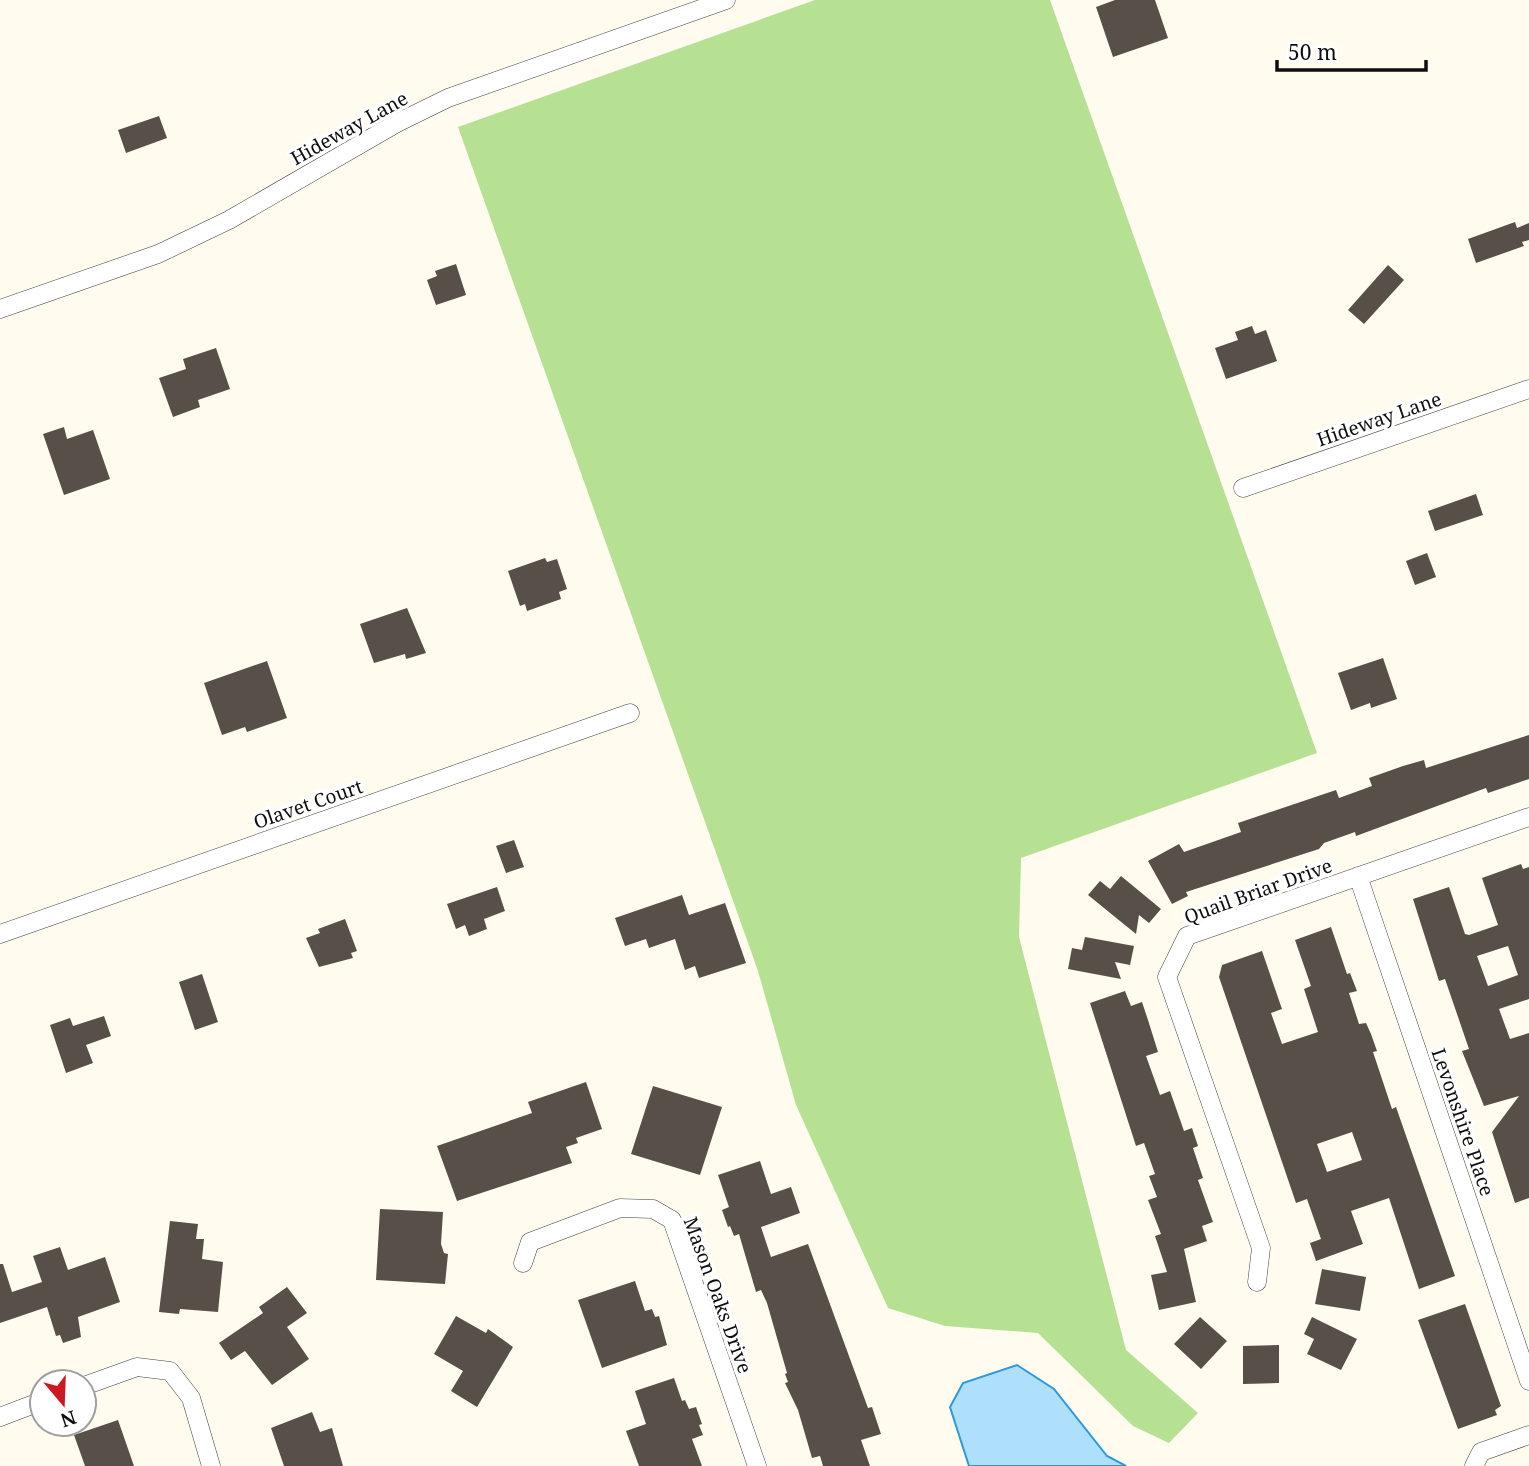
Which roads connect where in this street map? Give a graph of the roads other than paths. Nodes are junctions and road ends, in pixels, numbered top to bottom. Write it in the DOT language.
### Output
graph roads {
  1 [pos="726,0"];
  2 [pos="0,309"];
  3 [pos="1529,389"];
  4 [pos="1242,488"];
  5 [pos="630,713"];
  6 [pos="1529,817"];
  7 [pos="1358,876"];
  8 [pos="0,934"];
  9 [pos="523,1263"];
  10 [pos="1256,1282"];
  11 [pos="98,1381"];
  12 [pos="1529,1381"];
  13 [pos="28,1406"];
  14 [pos="0,1417"];
  15 [pos="1529,1436"];
  16 [pos="211,1466"];
  17 [pos="757,1466"];
  18 [pos="1474,1466"];
  1 -- 2 [label="street, Hideway Lane"];
  3 -- 4 [label="street, Hideway Lane"];
  5 -- 8 [label="street, Olavet Court"];
  6 -- 7 [label="street, Quail Briar Drive"];
  7 -- 10 [label="street, Quail Briar Drive"];
  7 -- 12 [label="street, Levonshire Place"];
  9 -- 17 [label="street, Mason Oaks Drive"];
  11 -- 16 [label="street"];
  13 -- 14 [label="street"];
  15 -- 18 [label="street"];
}
